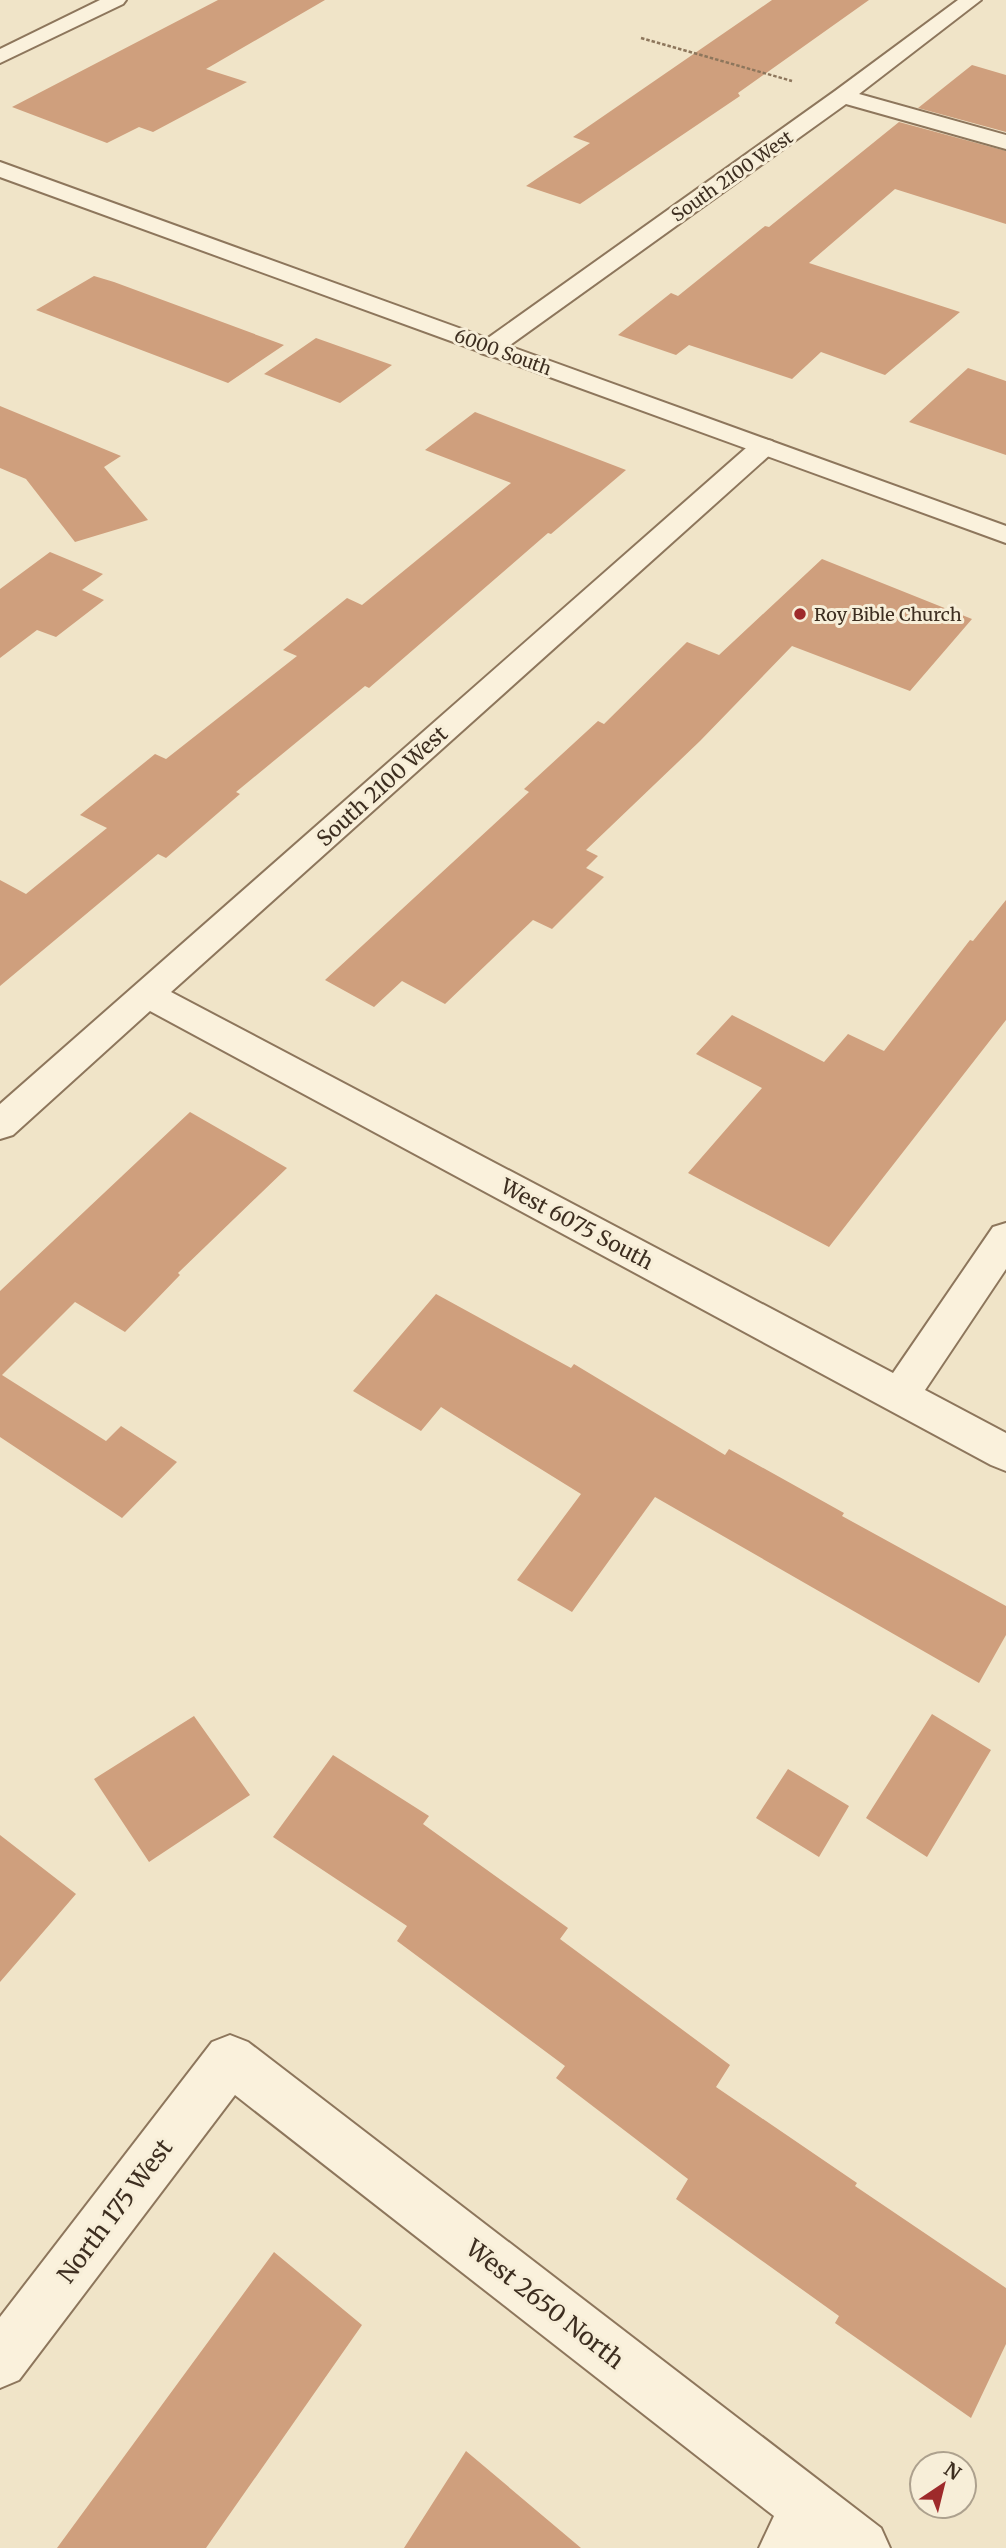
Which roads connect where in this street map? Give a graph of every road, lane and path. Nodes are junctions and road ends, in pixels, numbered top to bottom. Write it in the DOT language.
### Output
graph roads {
  1 [pos="116,0"];
  2 [pos="971,0"];
  3 [pos="641,38"];
  4 [pos="0,57"];
  5 [pos="796,82"];
  6 [pos="844,96"];
  7 [pos="1006,142"];
  8 [pos="0,169"];
  9 [pos="490,348"];
  10 [pos="763,447"];
  11 [pos="1006,535"];
  12 [pos="148,995"];
  13 [pos="0,1125"];
  14 [pos="1006,1238"];
  15 [pos="900,1395"];
  16 [pos="1006,1453"];
  17 [pos="230,2060"];
  18 [pos="0,2361"];
  19 [pos="798,2528"];
  20 [pos="861,2548"];
  1 -- 4 [label="street"];
  2 -- 6 [label="street, South 2100 West"];
  3 -- 5 [label="path"];
  6 -- 7 [label="street"];
  6 -- 9 [label="street, South 2100 West"];
  8 -- 9 [label="street, 6000 South"];
  9 -- 10 [label="street, 6000 South"];
  10 -- 11 [label="street, 6000 South"];
  10 -- 12 [label="street, South 2100 West"];
  12 -- 13 [label="street, South 2100 West"];
  12 -- 15 [label="street, West 6075 South"];
  14 -- 15 [label="street"];
  15 -- 16 [label="street, West 6075 South"];
  17 -- 18 [label="street, North 175 West"];
  17 -- 19 [label="street, West 2650 North"];
  19 -- 20 [label="street, West 2650 North"];
}
